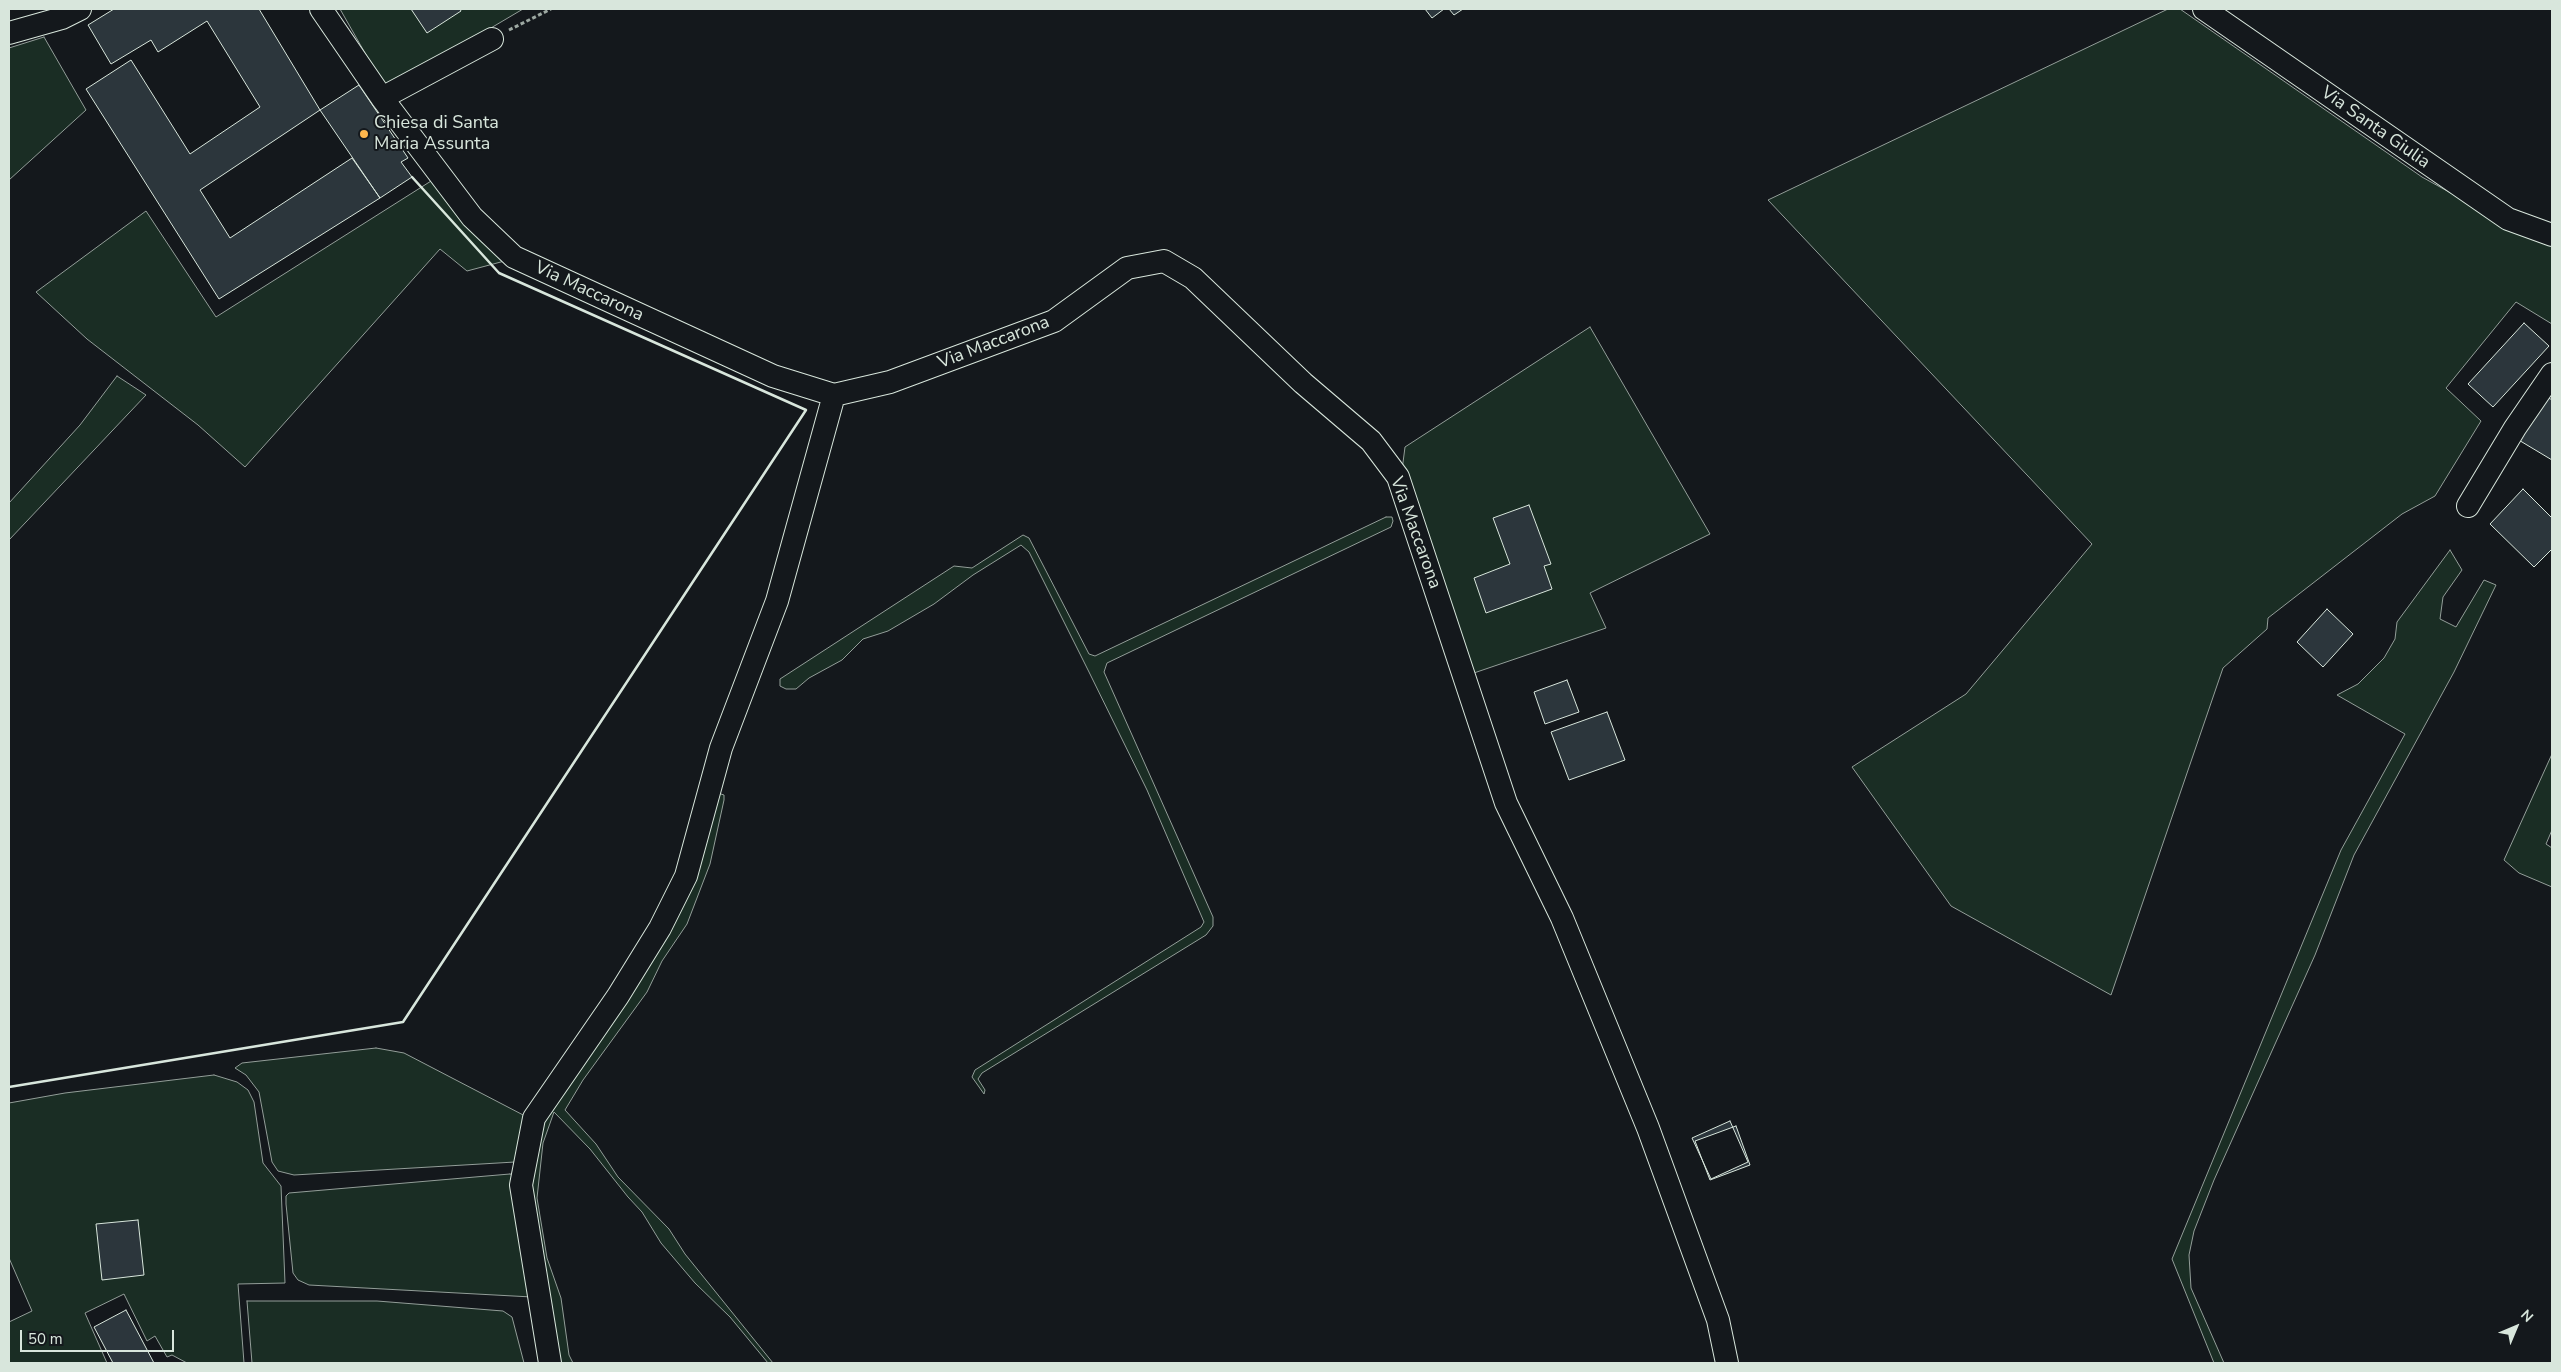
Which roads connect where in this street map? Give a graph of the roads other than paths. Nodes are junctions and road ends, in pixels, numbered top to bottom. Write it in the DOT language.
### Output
graph roads {
  1 [pos="80,9"];
  2 [pos="321,9"];
  3 [pos="2204,9"];
  4 [pos="9,33"];
  5 [pos="492,39"];
  6 [pos="382,98"];
  7 [pos="2552,235"];
  8 [pos="2552,374"];
  9 [pos="834,395"];
  10 [pos="2468,506"];
  11 [pos="550,1363"];
  12 [pos="1727,1363"];
  1 -- 4 [label="street"];
  2 -- 6 [label="street, Via Maccarona"];
  3 -- 7 [label="street, Via Santa Giulia"];
  5 -- 6 [label="street"];
  6 -- 9 [label="street, Via Maccarona"];
  8 -- 10 [label="street"];
  9 -- 11 [label="street"];
  9 -- 12 [label="street, Via Maccarona"];
}
